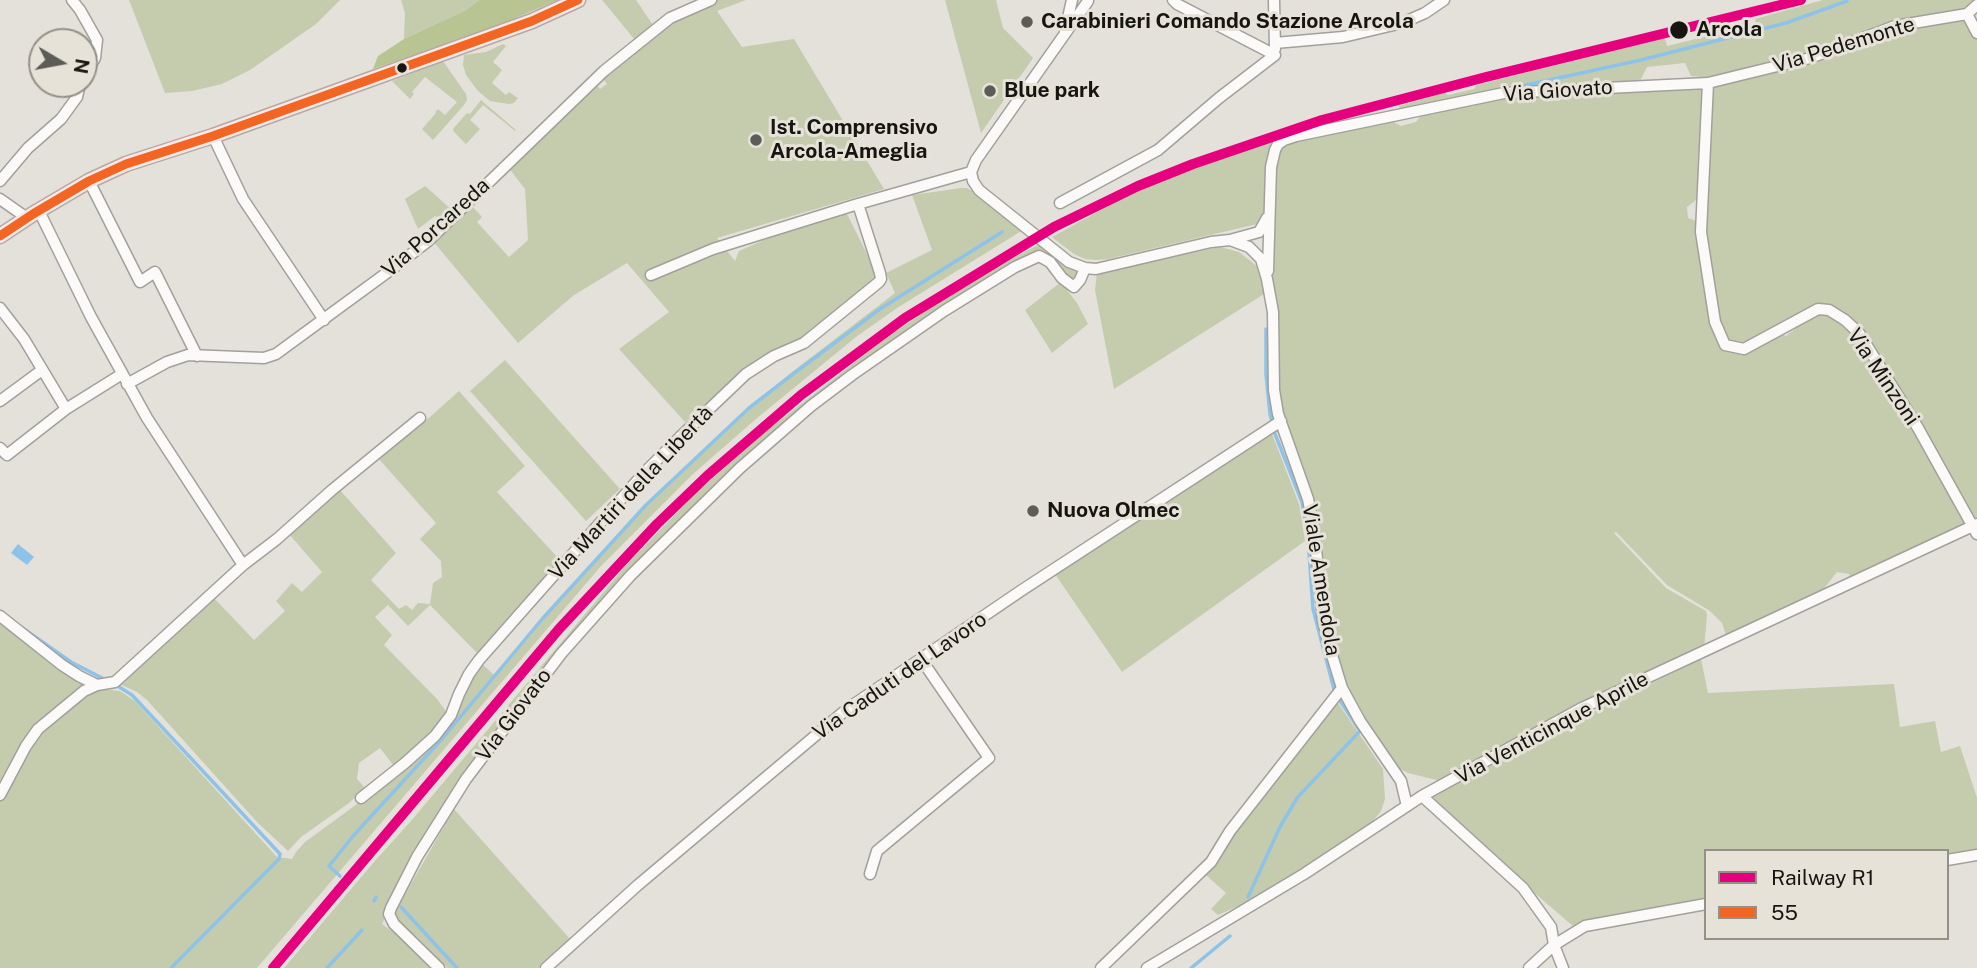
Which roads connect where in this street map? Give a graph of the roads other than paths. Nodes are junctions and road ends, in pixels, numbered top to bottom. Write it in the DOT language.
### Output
graph roads {
  1 [pos="72,0"];
  2 [pos="578,0"];
  3 [pos="711,0"];
  4 [pos="1073,0"];
  5 [pos="1173,0"];
  6 [pos="1274,0"];
  7 [pos="1444,0"];
  8 [pos="1089,1"];
  9 [pos="1977,5"];
  10 [pos="1967,14"];
  11 [pos="90,28"];
  12 [pos="1065,31"];
  13 [pos="1977,33"];
  14 [pos="1275,43"];
  15 [pos="1276,55"];
  16 [pos="1707,83"];
  17 [pos="76,98"];
  18 [pos="213,136"];
  19 [pos="971,172"];
  20 [pos="0,181"];
  21 [pos="89,181"];
  22 [pos="0,199"];
  23 [pos="1060,203"];
  24 [pos="858,204"];
  25 [pos="33,214"];
  26 [pos="1268,216"];
  27 [pos="0,236"];
  28 [pos="1230,240"];
  29 [pos="1085,268"];
  30 [pos="651,275"];
  31 [pos="1268,279"];
  32 [pos="0,308"];
  33 [pos="324,320"];
  34 [pos="197,356"];
  35 [pos="42,370"];
  36 [pos="124,379"];
  37 [pos="0,401"];
  38 [pos="66,409"];
  39 [pos="420,418"];
  40 [pos="1279,422"];
  41 [pos="0,448"];
  42 [pos="1976,528"];
  43 [pos="243,565"];
  44 [pos="0,616"];
  45 [pos="921,659"];
  46 [pos="97,685"];
  47 [pos="1340,690"];
  48 [pos="0,794"];
  49 [pos="1422,796"];
  50 [pos="361,797"];
  51 [pos="1408,806"];
  52 [pos="1977,855"];
  53 [pos="1949,860"];
  54 [pos="870,874"];
  55 [pos="1704,904"];
  56 [pos="1554,945"];
  57 [pos="439,968"];
  58 [pos="546,968"];
  59 [pos="1101,968"];
  60 [pos="1147,968"];
  61 [pos="1529,968"];
  62 [pos="1563,968"];
  1 -- 11 [label="street"];
  2 -- 18 [label="main road"];
  3 -- 33 [label="street, Via Porcareda"];
  4 -- 8 [label="street"];
  4 -- 12 [label="street"];
  5 -- 15 [label="street"];
  6 -- 14 [label="street"];
  7 -- 14 [label="street"];
  8 -- 12 [label="street"];
  9 -- 10 [label="street"];
  10 -- 13 [label="street"];
  10 -- 16 [label="street, Via Pedemonte"];
  12 -- 19 [label="street"];
  14 -- 15 [label="street"];
  15 -- 23 [label="street"];
  16 -- 26 [label="street, Via Giovato"];
  16 -- 42 [label="street, Via Minzoni"];
  17 -- 20 [label="street"];
  18 -- 21 [label="main road"];
  18 -- 33 [label="street"];
  19 -- 24 [label="street"];
  19 -- 29 [label="street"];
  21 -- 25 [label="main road"];
  21 -- 34 [label="street"];
  22 -- 25 [label="street"];
  24 -- 30 [label="street"];
  24 -- 50 [label="street, Via Martiri della Libertà"];
  25 -- 27 [label="main road"];
  25 -- 36 [label="street"];
  26 -- 28 [label="street"];
  26 -- 31 [label="street, Via Giovato"];
  28 -- 29 [label="street"];
  28 -- 31 [label="street, Viale Amendola"];
  29 -- 57 [label="street, Via Giovato"];
  31 -- 40 [label="street, Viale Amendola"];
  32 -- 35 [label="street"];
  33 -- 34 [label="street, Via Porcareda"];
  34 -- 36 [label="street, Via Porcareda"];
  35 -- 37 [label="street"];
  35 -- 38 [label="street"];
  36 -- 38 [label="street, Via Porcareda"];
  36 -- 43 [label="street"];
  38 -- 41 [label="street, Via Porcareda"];
  39 -- 43 [label="street"];
  40 -- 45 [label="street, Via Caduti del Lavoro"];
  40 -- 47 [label="street, Viale Amendola"];
  42 -- 49 [label="street, Via Venticinque Aprile"];
  43 -- 46 [label="street"];
  44 -- 46 [label="street"];
  45 -- 54 [label="street"];
  45 -- 58 [label="street, Via Caduti del Lavoro"];
  46 -- 48 [label="street"];
  47 -- 51 [label="street, Viale Amendola"];
  47 -- 59 [label="street"];
  49 -- 51 [label="street, Via Venticinque Aprile"];
  49 -- 56 [label="street"];
  51 -- 60 [label="street, Via Venticinque Aprile"];
  52 -- 53 [label="street"];
  55 -- 56 [label="street"];
  56 -- 61 [label="street"];
  56 -- 62 [label="street"];
}
